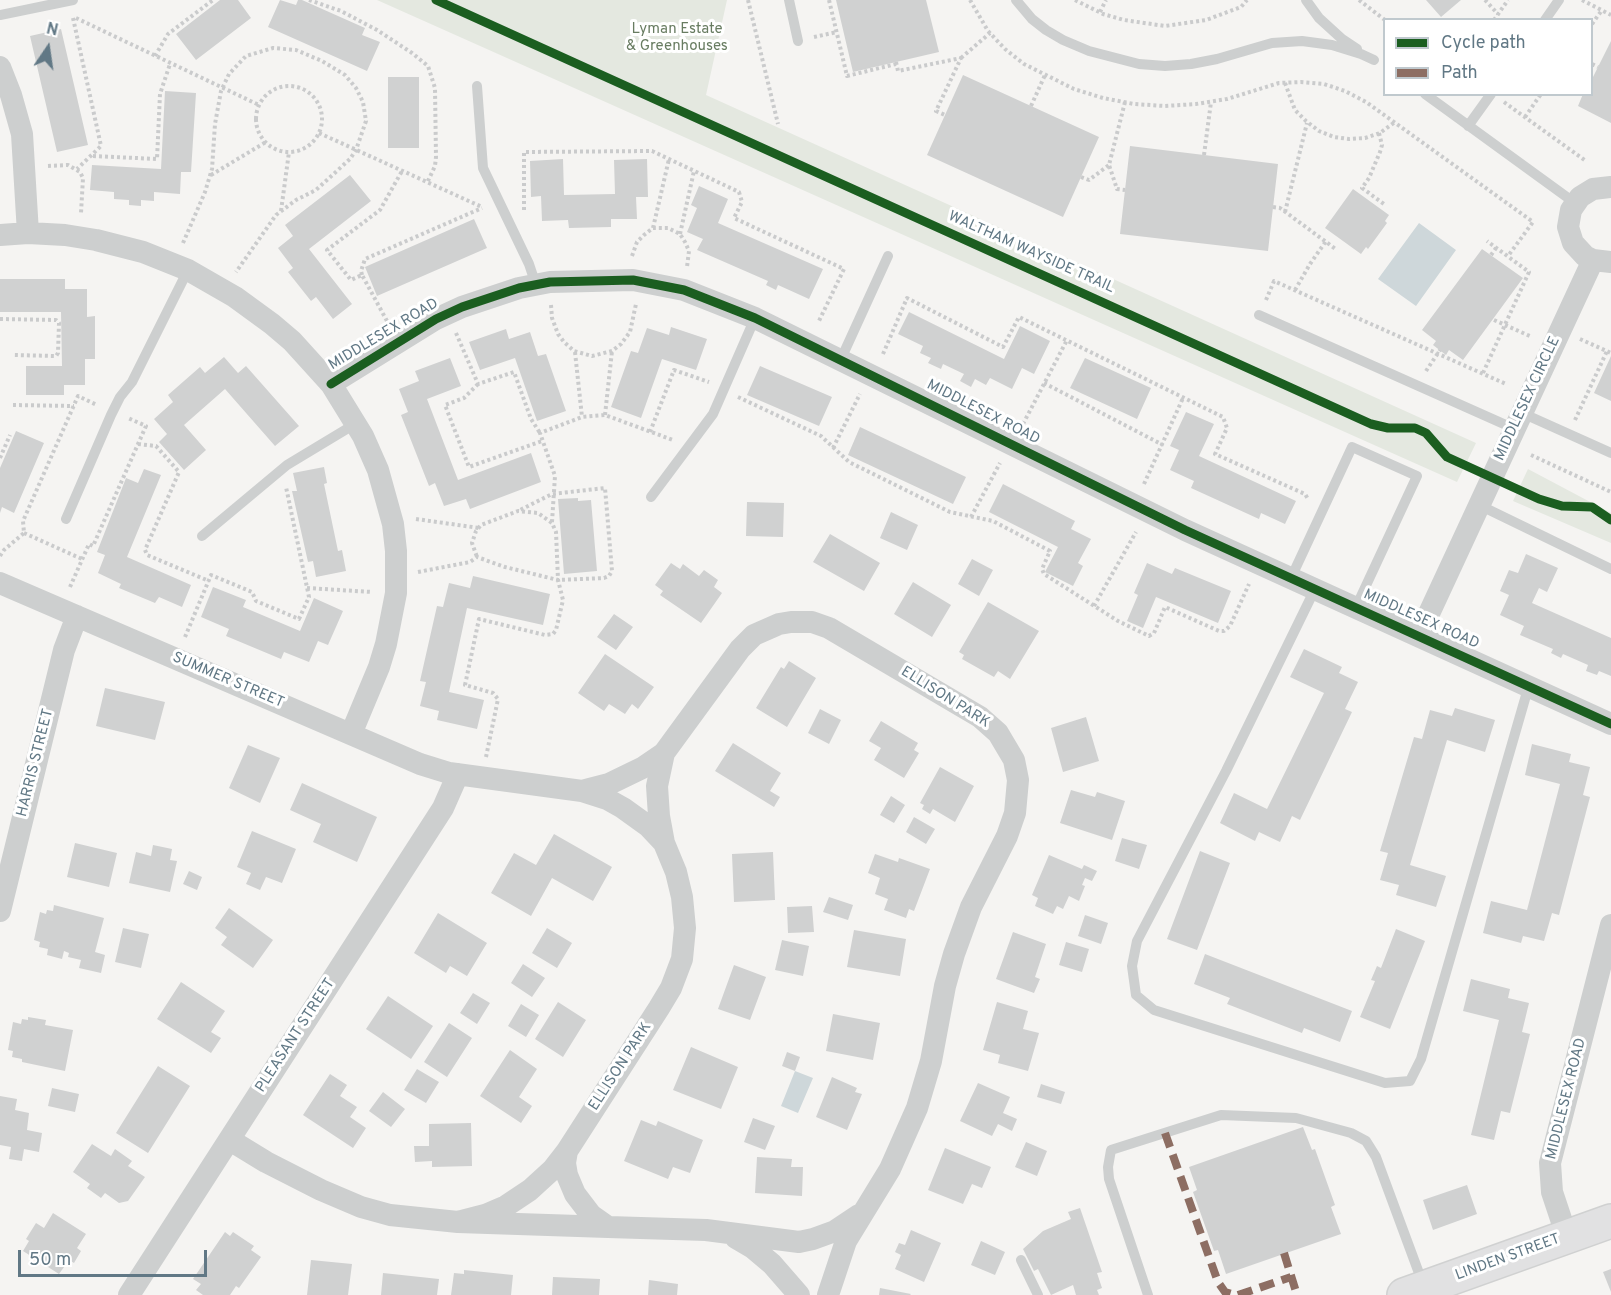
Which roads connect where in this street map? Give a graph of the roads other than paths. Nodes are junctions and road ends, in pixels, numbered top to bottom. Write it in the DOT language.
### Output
graph roads {
  1 [pos="73,0"];
  2 [pos="789,0"];
  3 [pos="1016,0"];
  4 [pos="1306,0"];
  5 [pos="1559,0"];
  6 [pos="0,15"];
  7 [pos="1546,18"];
  8 [pos="798,41"];
  9 [pos="1374,60"];
  10 [pos="1383,66"];
  11 [pos="0,67"];
  12 [pos="477,86"];
  13 [pos="1428,96"];
  14 [pos="1490,96"];
  15 [pos="1468,126"];
  16 [pos="1611,187"];
  17 [pos="1575,203"];
  18 [pos="28,233"];
  19 [pos="0,235"];
  20 [pos="888,256"];
  21 [pos="1602,261"];
  22 [pos="188,270"];
  23 [pos="536,285"];
  24 [pos="1259,315"];
  25 [pos="755,318"];
  26 [pos="841,359"];
  27 [pos="331,384"];
  28 [pos="1518,421"];
  29 [pos="356,424"];
  30 [pos="1611,453"];
  31 [pos="651,497"];
  32 [pos="1479,505"];
  33 [pos="66,519"];
  34 [pos="202,536"];
  35 [pos="1611,569"];
  36 [pos="1291,578"];
  37 [pos="0,583"];
  38 [pos="1315,589"];
  39 [pos="1356,607"];
  40 [pos="77,616"];
  41 [pos="1419,636"];
  42 [pos="1528,685"];
  43 [pos="1611,724"];
  44 [pos="351,734"];
  45 [pos="664,753"];
  46 [pos="458,774"];
  47 [pos="582,791"];
  48 [pos="664,843"];
  49 [pos="0,911"];
  50 [pos="1611,925"];
  51 [pos="230,1140"];
  52 [pos="567,1151"];
  53 [pos="863,1212"];
  54 [pos="1611,1221"];
  55 [pos="458,1222"];
  56 [pos="608,1227"];
  57 [pos="717,1232"];
  58 [pos="1567,1237"];
  59 [pos="1021,1260"];
  60 [pos="1414,1291"];
  61 [pos="129,1295"];
  62 [pos="799,1295"];
  63 [pos="828,1295"];
  64 [pos="1038,1295"];
  65 [pos="1148,1295"];
  1 -- 6 [label="lane"];
  2 -- 8 [label="lane"];
  3 -- 9 [label="lane"];
  4 -- 9 [label="lane"];
  5 -- 7 [label="lane"];
  9 -- 10 [label="lane"];
  11 -- 18 [label="street"];
  12 -- 23 [label="lane"];
  13 -- 15 [label="lane"];
  14 -- 15 [label="lane"];
  15 -- 17 [label="lane"];
  16 -- 17 [label="street"];
  17 -- 21 [label="street"];
  18 -- 19 [label="street"];
  18 -- 22 [label="street"];
  20 -- 26 [label="lane"];
  21 -- 28 [label="street, MIDDLESEX CIRCLE"];
  22 -- 27 [label="street"];
  22 -- 33 [label="lane"];
  23 -- 25 [label="street, MIDDLESEX ROAD"];
  23 -- 27 [label="street, MIDDLESEX ROAD"];
  24 -- 28 [label="lane"];
  25 -- 26 [label="street, MIDDLESEX ROAD"];
  25 -- 31 [label="lane"];
  26 -- 36 [label="street, MIDDLESEX ROAD"];
  27 -- 29 [label="street"];
  28 -- 30 [label="lane"];
  28 -- 32 [label="street, MIDDLESEX CIRCLE"];
  29 -- 34 [label="lane"];
  29 -- 44 [label="street"];
  32 -- 35 [label="lane"];
  32 -- 41 [label="street, MIDDLESEX CIRCLE"];
  36 -- 38 [label="street, MIDDLESEX ROAD"];
  36 -- 39 [label="lane"];
  37 -- 40 [label="street, SUMMER STREET"];
  38 -- 39 [label="street, MIDDLESEX ROAD"];
  38 -- 42 [label="lane"];
  39 -- 41 [label="street, MIDDLESEX ROAD"];
  40 -- 44 [label="street, SUMMER STREET"];
  40 -- 49 [label="street, HARRIS STREET"];
  41 -- 42 [label="street, MIDDLESEX ROAD"];
  42 -- 43 [label="street, MIDDLESEX ROAD"];
  44 -- 46 [label="street, SUMMER STREET"];
  45 -- 47 [label="street, ELLISON PARK"];
  45 -- 48 [label="street, ELLISON PARK"];
  45 -- 53 [label="street, ELLISON PARK"];
  46 -- 47 [label="street, ELLISON PARK"];
  46 -- 51 [label="street, PLEASANT STREET"];
  47 -- 48 [label="street, ELLISON PARK"];
  48 -- 52 [label="street, ELLISON PARK"];
  50 -- 58 [label="street, MIDDLESEX ROAD"];
  51 -- 55 [label="street, ELLISON PARK"];
  51 -- 61 [label="street, PLEASANT STREET"];
  52 -- 55 [label="street, ELLISON PARK"];
  52 -- 56 [label="street"];
  53 -- 57 [label="street, ELLISON PARK"];
  53 -- 63 [label="street, ELLISON PARK"];
  54 -- 58 [label="main road, LINDEN STREET"];
  55 -- 56 [label="street, ELLISON PARK"];
  56 -- 57 [label="street, ELLISON PARK"];
  57 -- 62 [label="street, ELLISON PARK"];
  58 -- 60 [label="main road, LINDEN STREET"];
  59 -- 64 [label="lane"];
  60 -- 65 [label="lane"];
}
